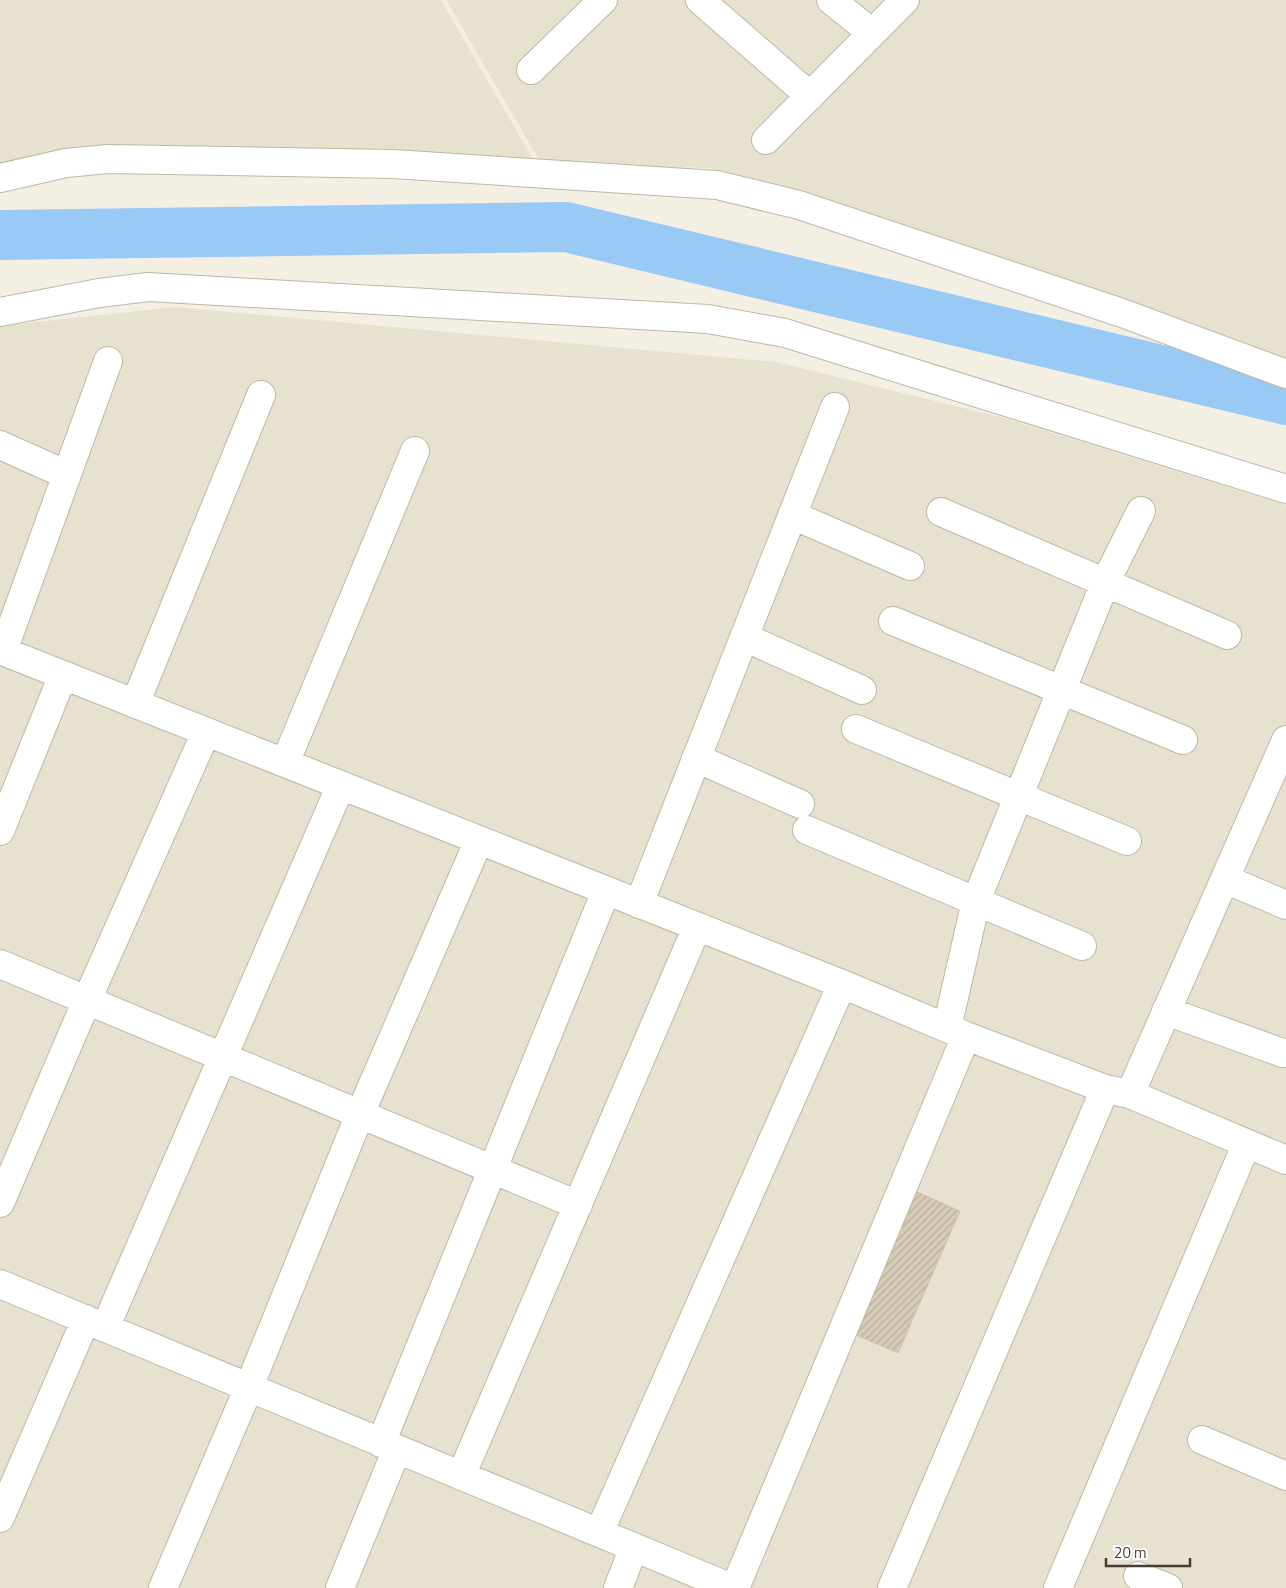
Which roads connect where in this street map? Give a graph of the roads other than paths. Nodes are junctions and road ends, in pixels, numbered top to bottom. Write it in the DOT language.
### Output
graph roads {
  1 [pos="602,0"];
  2 [pos="700,0"];
  3 [pos="831,0"];
  4 [pos="905,0"];
  5 [pos="872,34"];
  6 [pos="531,70"];
  7 [pos="810,96"];
  8 [pos="766,140"];
  9 [pos="0,178"];
  10 [pos="0,312"];
  11 [pos="108,361"];
  12 [pos="1286,374"];
  13 [pos="261,395"];
  14 [pos="835,407"];
  15 [pos="0,445"];
  16 [pos="416,450"];
  17 [pos="67,475"];
  18 [pos="1286,489"];
  19 [pos="941,512"];
  20 [pos="1141,512"];
  21 [pos="792,515"];
  22 [pos="910,566"];
  23 [pos="1105,583"];
  24 [pos="893,621"];
  25 [pos="1226,635"];
  26 [pos="744,637"];
  27 [pos="1,650"];
  28 [pos="63,675"];
  29 [pos="862,690"];
  30 [pos="1062,690"];
  31 [pos="135,704"];
  32 [pos="856,729"];
  33 [pos="206,732"];
  34 [pos="1183,740"];
  35 [pos="1286,742"];
  36 [pos="696,758"];
  37 [pos="286,763"];
  38 [pos="340,785"];
  39 [pos="1019,796"];
  40 [pos="800,804"];
  41 [pos="807,830"];
  42 [pos="0,831"];
  43 [pos="479,840"];
  44 [pos="1127,841"];
  45 [pos="1225,879"];
  46 [pos="606,890"];
  47 [pos="976,901"];
  48 [pos="639,904"];
  49 [pos="1286,905"];
  50 [pos="697,927"];
  51 [pos="1082,946"];
  52 [pos="0,964"];
  53 [pos="842,984"];
  54 [pos="87,1000"];
  55 [pos="1166,1011"];
  56 [pos="956,1032"];
  57 [pos="1283,1053"];
  58 [pos="222,1056"];
  59 [pos="1118,1091"];
  60 [pos="360,1114"];
  61 [pos="1246,1144"];
  62 [pos="1286,1160"];
  63 [pos="491,1169"];
  64 [pos="0,1204"];
  65 [pos="578,1205"];
  66 [pos="0,1284"];
  67 [pos="95,1324"];
  68 [pos="249,1387"];
  69 [pos="1202,1440"];
  70 [pos="389,1446"];
  71 [pos="461,1476"];
  72 [pos="1286,1476"];
  73 [pos="5,1491"];
  74 [pos="0,1518"];
  75 [pos="599,1533"];
  76 [pos="634,1547"];
  77 [pos="1138,1576"];
  78 [pos="164,1588"];
  79 [pos="340,1588"];
  80 [pos="618,1588"];
  81 [pos="733,1588"];
  82 [pos="892,1588"];
  83 [pos="1058,1588"];
  84 [pos="1168,1588"];
  1 -- 6 [label="street"];
  2 -- 7 [label="street"];
  3 -- 5 [label="street"];
  4 -- 5 [label="street"];
  5 -- 7 [label="street"];
  7 -- 8 [label="street"];
  9 -- 12 [label="street"];
  10 -- 18 [label="street"];
  11 -- 17 [label="street"];
  13 -- 31 [label="street"];
  14 -- 21 [label="street"];
  15 -- 17 [label="street"];
  16 -- 37 [label="street"];
  17 -- 27 [label="street"];
  19 -- 23 [label="street"];
  20 -- 23 [label="street"];
  21 -- 22 [label="street"];
  21 -- 26 [label="street"];
  23 -- 25 [label="street"];
  23 -- 30 [label="street"];
  24 -- 30 [label="street"];
  26 -- 29 [label="street"];
  26 -- 36 [label="street"];
  27 -- 28 [label="street"];
  28 -- 31 [label="street"];
  28 -- 42 [label="street"];
  30 -- 34 [label="street"];
  30 -- 39 [label="street"];
  31 -- 33 [label="street"];
  32 -- 39 [label="street"];
  33 -- 37 [label="street"];
  33 -- 54 [label="street"];
  35 -- 45 [label="street"];
  36 -- 40 [label="street"];
  36 -- 48 [label="street"];
  37 -- 38 [label="street"];
  38 -- 43 [label="street"];
  38 -- 58 [label="street"];
  39 -- 44 [label="street"];
  39 -- 47 [label="street"];
  41 -- 47 [label="street"];
  43 -- 46 [label="street"];
  43 -- 60 [label="street"];
  45 -- 49 [label="street"];
  45 -- 55 [label="street"];
  46 -- 48 [label="street"];
  46 -- 63 [label="street"];
  47 -- 51 [label="street"];
  47 -- 56 [label="street"];
  48 -- 50 [label="street"];
  50 -- 53 [label="street"];
  50 -- 65 [label="street"];
  52 -- 54 [label="street"];
  53 -- 56 [label="street"];
  53 -- 75 [label="street"];
  54 -- 58 [label="street"];
  54 -- 64 [label="street"];
  55 -- 57 [label="street"];
  55 -- 59 [label="street"];
  56 -- 59 [label="street"];
  56 -- 81 [label="street"];
  58 -- 60 [label="street"];
  58 -- 67 [label="street"];
  59 -- 61 [label="street"];
  59 -- 82 [label="street"];
  60 -- 63 [label="street"];
  60 -- 68 [label="street"];
  61 -- 62 [label="street"];
  61 -- 83 [label="street"];
  63 -- 65 [label="street"];
  63 -- 70 [label="street"];
  65 -- 71 [label="street"];
  66 -- 67 [label="street"];
  67 -- 68 [label="street"];
  67 -- 73 [label="street"];
  68 -- 70 [label="street"];
  68 -- 78 [label="street"];
  69 -- 72 [label="street"];
  70 -- 71 [label="street"];
  70 -- 79 [label="street"];
  71 -- 75 [label="street"];
  73 -- 74 [label="street"];
  75 -- 76 [label="street"];
  76 -- 80 [label="street"];
  76 -- 81 [label="street"];
  77 -- 84 [label="street"];
}
